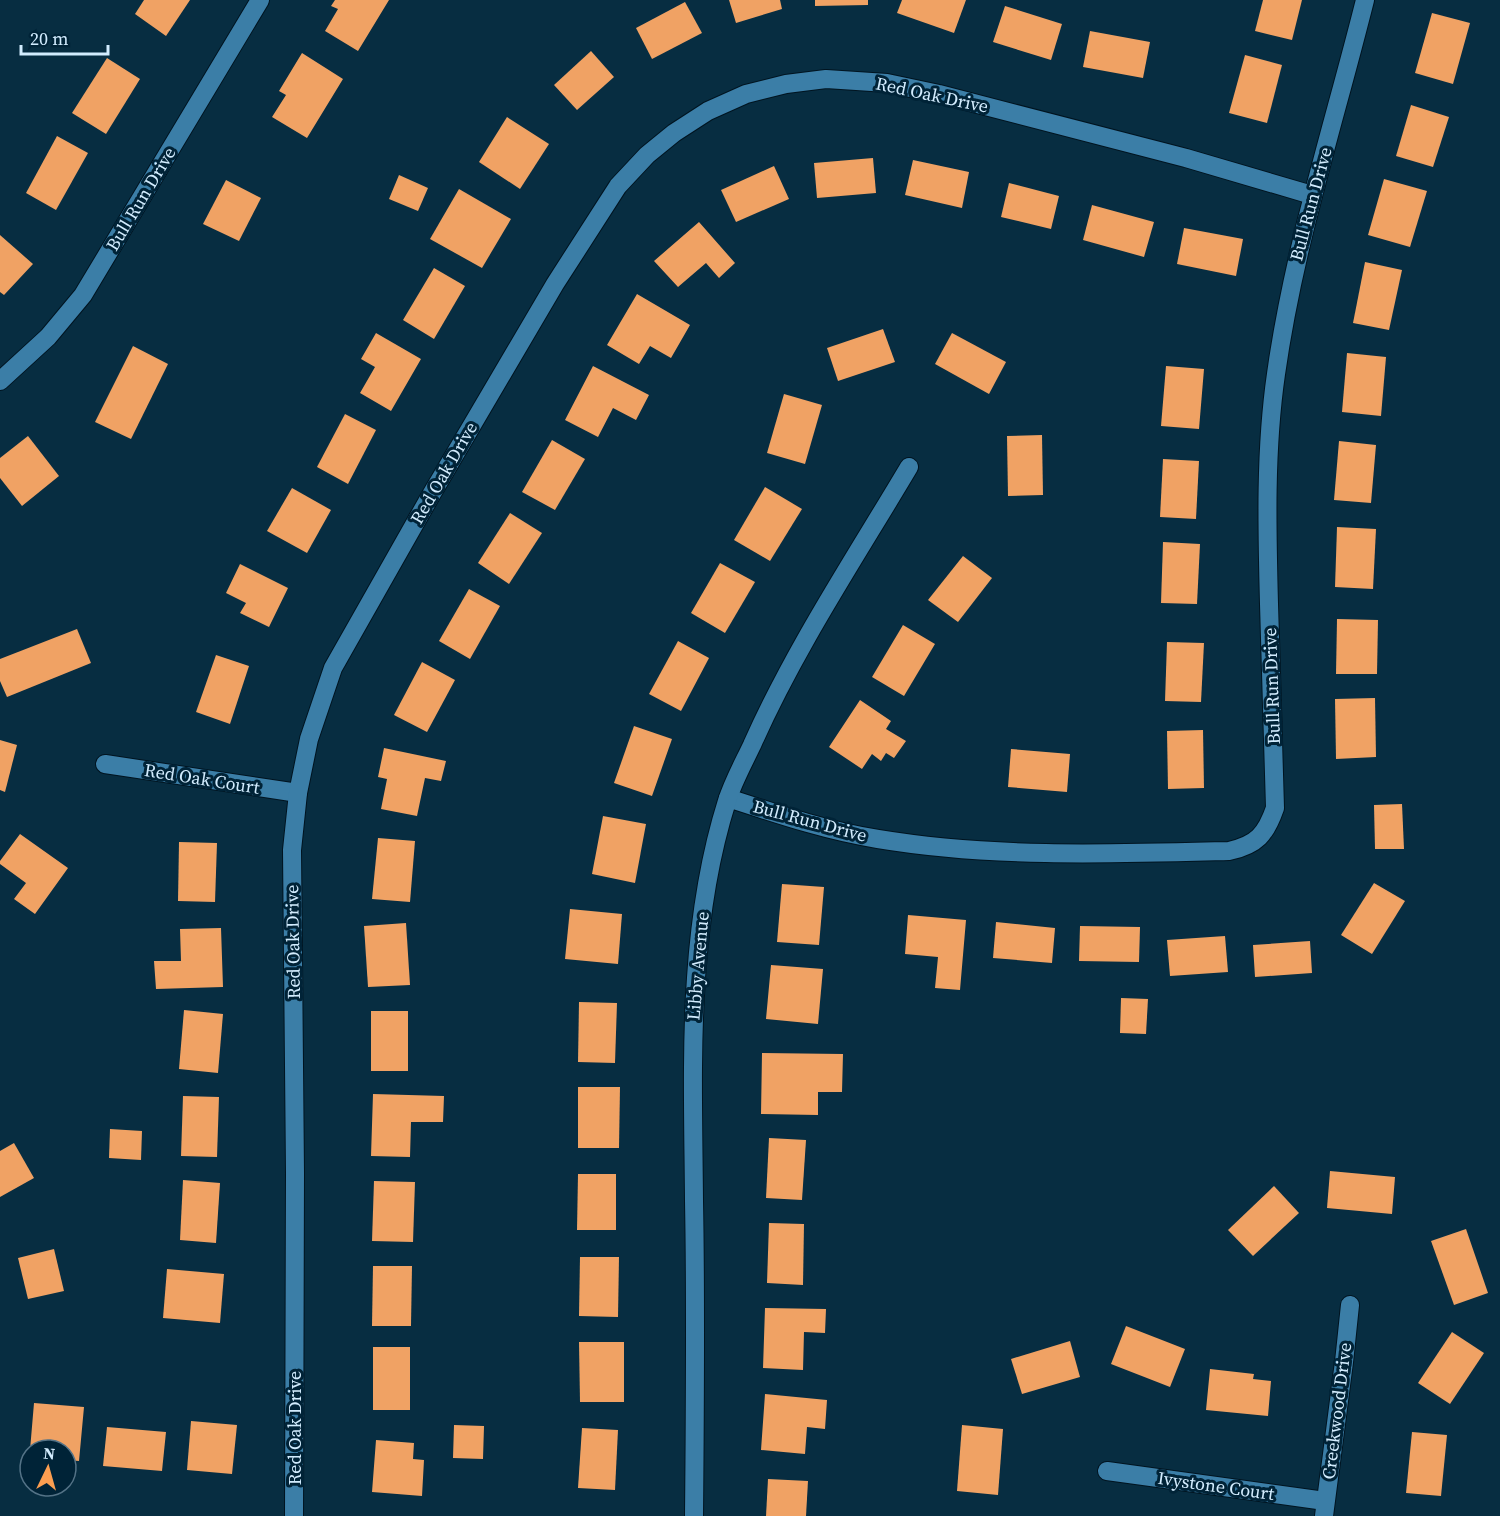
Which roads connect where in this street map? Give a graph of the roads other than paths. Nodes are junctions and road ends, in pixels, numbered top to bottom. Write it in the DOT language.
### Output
graph roads {
  1 [pos="260,0"];
  2 [pos="1365,0"];
  3 [pos="1312,195"];
  4 [pos="0,381"];
  5 [pos="909,467"];
  6 [pos="105,764"];
  7 [pos="298,794"];
  8 [pos="728,798"];
  9 [pos="1350,1305"];
  10 [pos="1107,1471"];
  11 [pos="1325,1508"];
  12 [pos="294,1516"];
  13 [pos="694,1516"];
  1 -- 4 [label="street, Bull Run Drive"];
  2 -- 3 [label="street, Bull Run Drive"];
  3 -- 7 [label="street, Red Oak Drive"];
  3 -- 8 [label="street, Bull Run Drive"];
  5 -- 8 [label="street, Libby Avenue"];
  6 -- 7 [label="street, Red Oak Court"];
  7 -- 12 [label="street, Red Oak Drive"];
  8 -- 13 [label="street, Libby Avenue"];
  9 -- 11 [label="street, Creekwood Drive"];
  10 -- 11 [label="street, Ivystone Court"];
}
